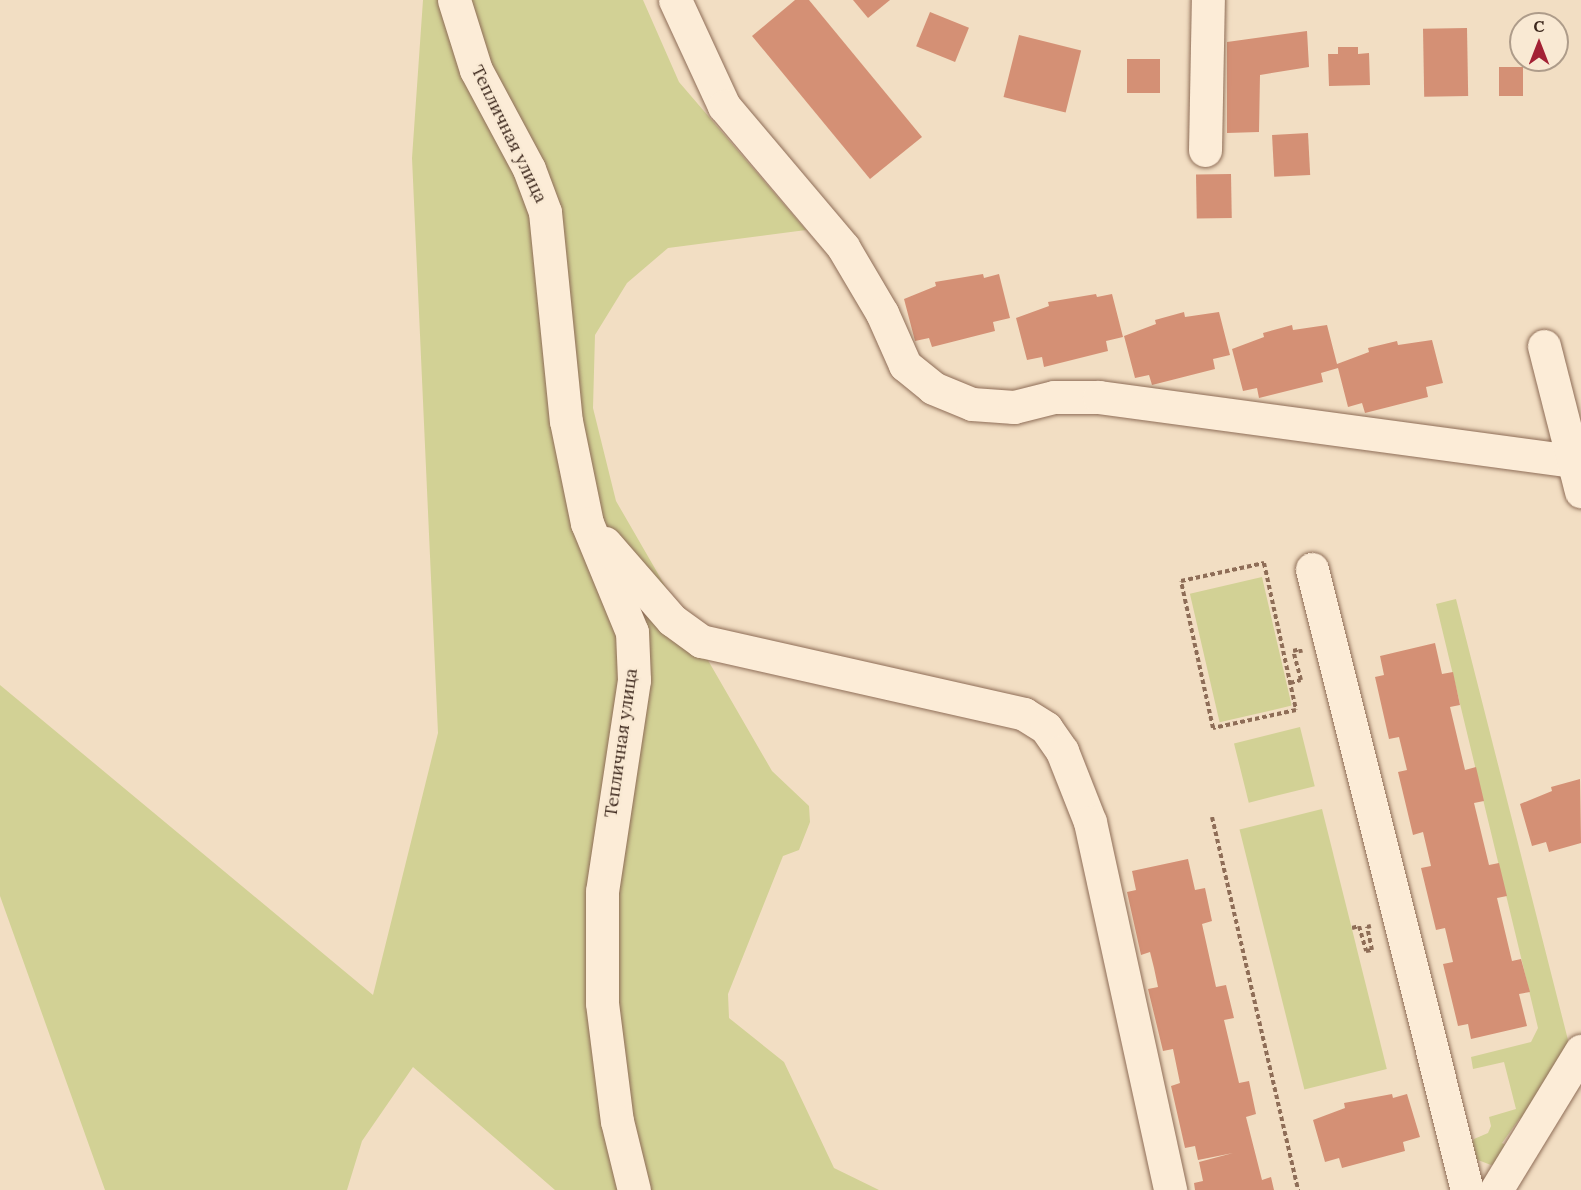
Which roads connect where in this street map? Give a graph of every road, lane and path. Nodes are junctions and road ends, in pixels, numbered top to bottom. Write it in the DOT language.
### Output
graph roads {
  1 [pos="454,0"];
  2 [pos="675,0"];
  3 [pos="1208,0"];
  4 [pos="1205,150"];
  5 [pos="1544,346"];
  6 [pos="1577,476"];
  7 [pos="587,523"];
  8 [pos="1312,569"];
  9 [pos="1299,674"];
  10 [pos="1290,683"];
  11 [pos="1212,817"];
  12 [pos="1352,928"];
  13 [pos="1380,956"];
  14 [pos="1581,1051"];
  15 [pos="634,1190"];
  16 [pos="1170,1190"];
  17 [pos="1298,1190"];
  18 [pos="1467,1190"];
  19 [pos="1496,1190"];
  1 -- 7 [label="street, Тепличная улица"];
  2 -- 6 [label="street"];
  3 -- 4 [label="street"];
  5 -- 6 [label="street"];
  7 -- 15 [label="street, Тепличная улица"];
  7 -- 16 [label="street"];
  8 -- 18 [label="street"];
  9 -- 10 [label="path"];
  10 -- 10 [label="path"];
  11 -- 17 [label="path"];
  12 -- 13 [label="path"];
  14 -- 19 [label="street"];
}
